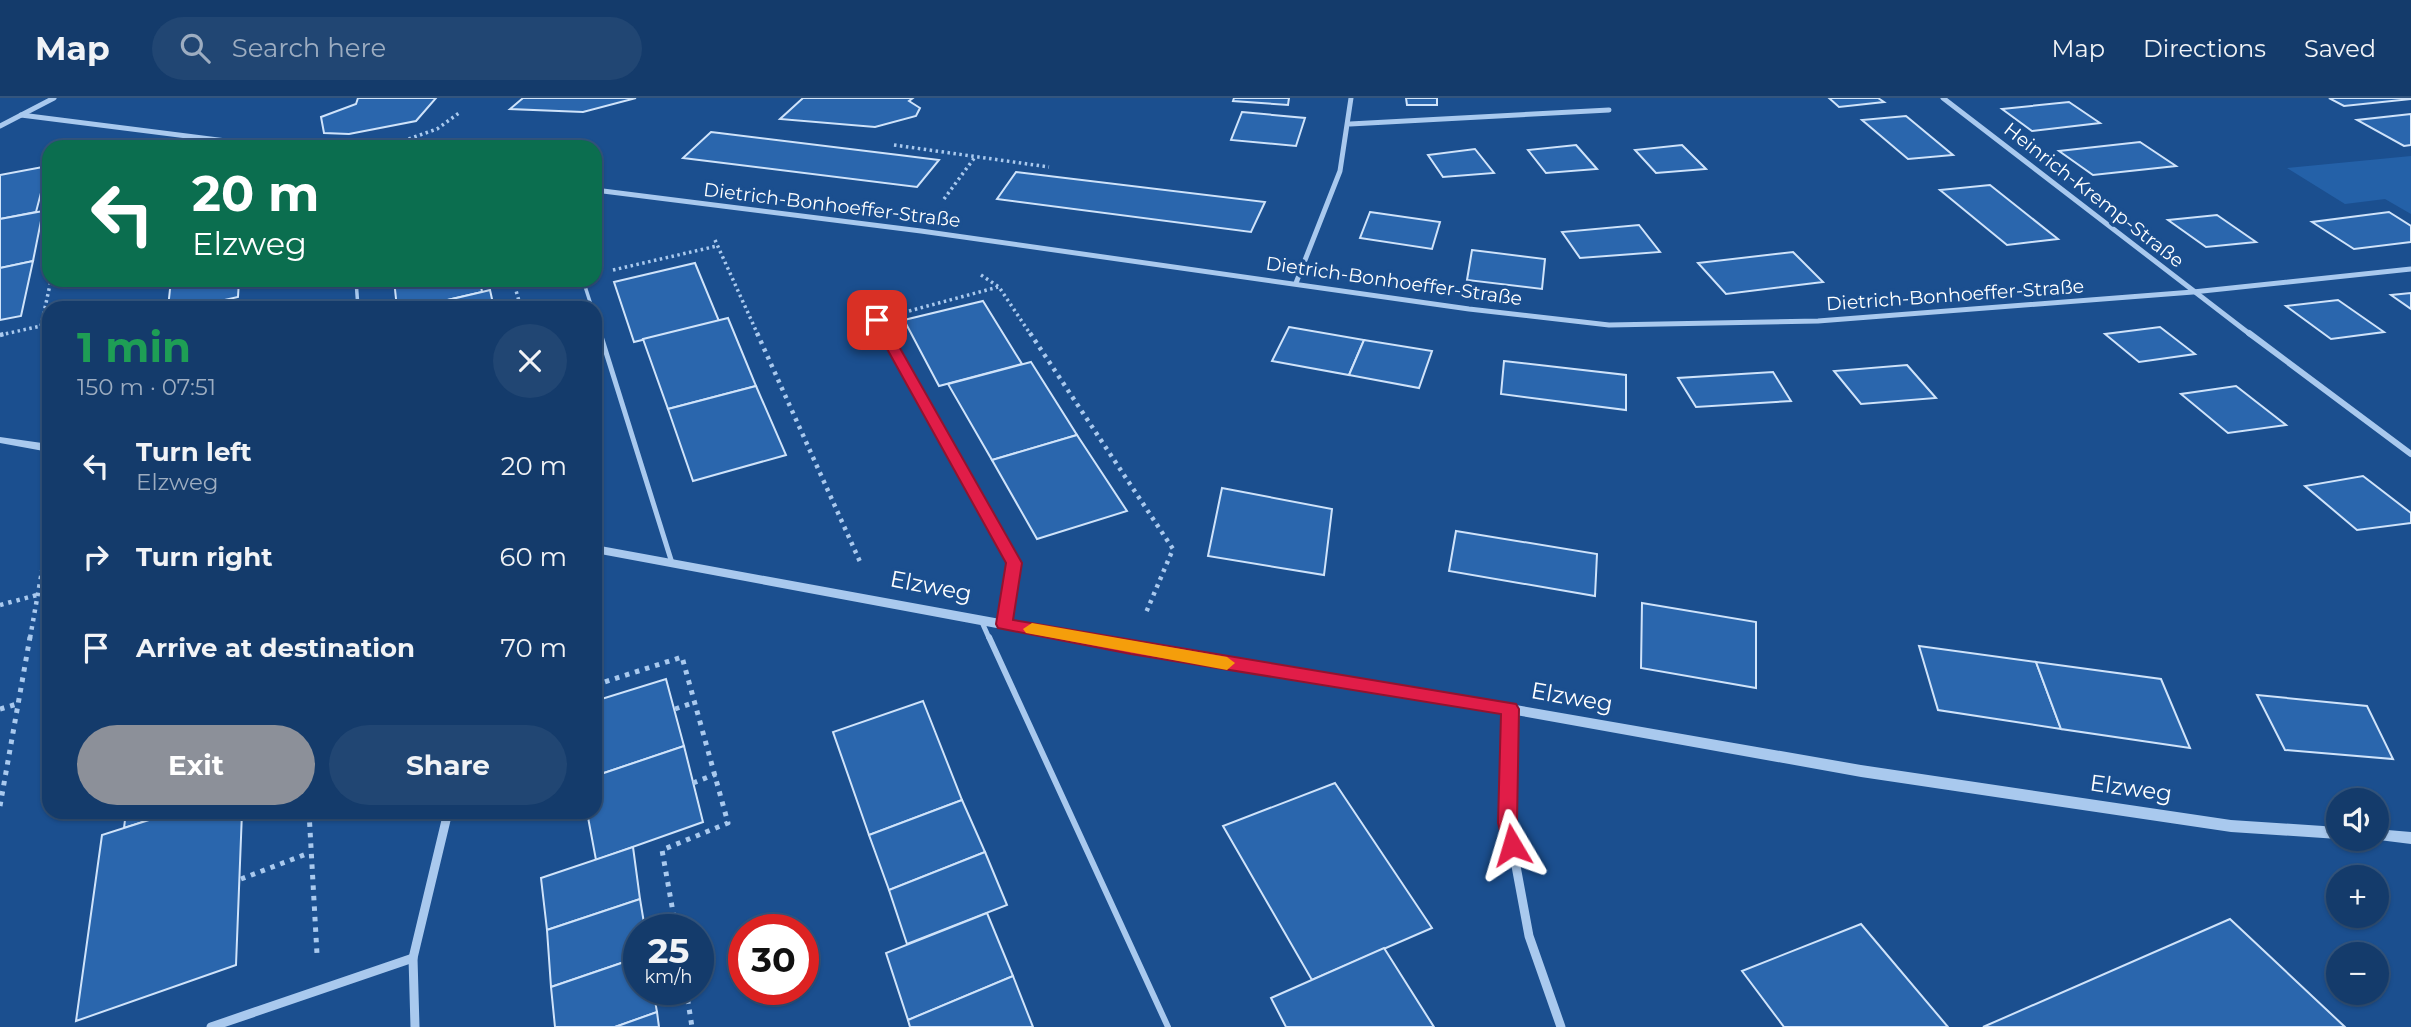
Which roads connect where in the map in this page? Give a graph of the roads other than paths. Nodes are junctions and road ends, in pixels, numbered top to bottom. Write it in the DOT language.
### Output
graph roads {
  1 [pos="54,98"];
  2 [pos="1351,98"];
  3 [pos="1943,98"];
  4 [pos="1609,110"];
  5 [pos="21,115"];
  6 [pos="1350,124"];
  7 [pos="0,126"];
  8 [pos="219,140"];
  9 [pos="602,191"];
  10 [pos="2411,269"];
  11 [pos="1296,283"];
  12 [pos="2193,292"];
  13 [pos="877,320"];
  14 [pos="602,341"];
  15 [pos="0,440"];
  16 [pos="42,447"];
  17 [pos="2411,454"];
  18 [pos="602,550"];
  19 [pos="672,564"];
  20 [pos="980,619"];
  21 [pos="1004,624"];
  22 [pos="1510,709"];
  23 [pos="446,819"];
  24 [pos="2326,832"];
  25 [pos="2389,836"];
  26 [pos="2411,838"];
  27 [pos="413,958"];
  28 [pos="211,1027"];
  29 [pos="415,1027"];
  30 [pos="1168,1027"];
  31 [pos="1561,1027"];
  1 -- 5 [label="street"];
  2 -- 6 [label="street"];
  3 -- 12 [label="street, Heinrich-Kremp-Straße"];
  4 -- 6 [label="street"];
  5 -- 7 [label="street"];
  5 -- 8 [label="street"];
  6 -- 11 [label="street"];
  9 -- 11 [label="street, Dietrich-Bonhoeffer-Straße"];
  10 -- 12 [label="street, Heinrich-Kremp-Straße"];
  11 -- 12 [label="street, Dietrich-Bonhoeffer-Straße"];
  12 -- 17 [label="street, Heinrich-Kremp-Straße"];
  13 -- 21 [label="lane"];
  14 -- 19 [label="lane"];
  15 -- 16 [label="street"];
  18 -- 19 [label="street, Elzweg"];
  19 -- 20 [label="street, Elzweg"];
  20 -- 21 [label="street, Elzweg"];
  20 -- 30 [label="lane"];
  21 -- 22 [label="street, Elzweg"];
  22 -- 24 [label="street, Elzweg"];
  22 -- 31 [label="street"];
  23 -- 27 [label="street"];
  25 -- 26 [label="street"];
  27 -- 28 [label="street"];
  27 -- 29 [label="street"];
}
